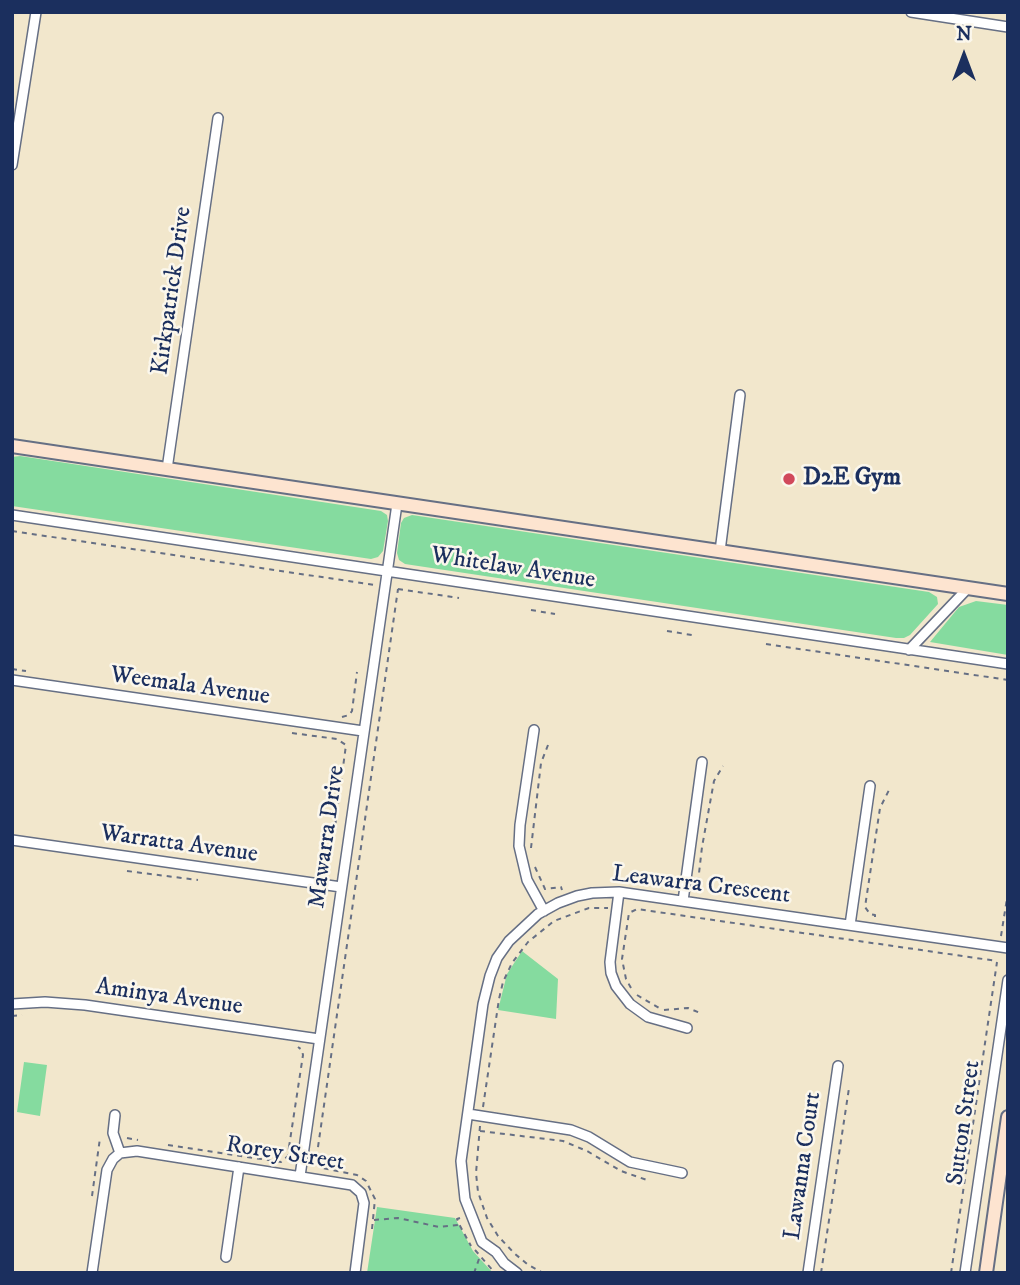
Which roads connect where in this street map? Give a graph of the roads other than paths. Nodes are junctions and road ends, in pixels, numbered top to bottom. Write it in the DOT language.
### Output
graph roads {
  1 [pos="36,12"];
  2 [pos="911,12"];
  3 [pos="1008,27"];
  4 [pos="218,118"];
  5 [pos="12,165"];
  6 [pos="740,394"];
  7 [pos="12,446"];
  8 [pos="167,470"];
  9 [pos="397,504"];
  10 [pos="12,515"];
  11 [pos="720,551"];
  12 [pos="387,571"];
  13 [pos="967,589"];
  14 [pos="1008,596"];
  15 [pos="909,650"];
  16 [pos="1008,664"];
  17 [pos="12,680"];
  18 [pos="534,730"];
  19 [pos="363,732"];
  20 [pos="702,762"];
  21 [pos="870,786"];
  22 [pos="12,840"];
  23 [pos="341,887"];
  24 [pos="619,892"];
  25 [pos="683,901"];
  26 [pos="544,911"];
  27 [pos="850,925"];
  28 [pos="1004,948"];
  29 [pos="1008,980"];
  30 [pos="12,1004"];
  31 [pos="687,1028"];
  32 [pos="319,1039"];
  33 [pos="838,1066"];
  34 [pos="467,1114"];
  35 [pos="115,1115"];
  36 [pos="1008,1117"];
  37 [pos="120,1153"];
  38 [pos="239,1167"];
  39 [pos="682,1173"];
  40 [pos="300,1175"];
  41 [pos="226,1257"];
  42 [pos="92,1273"];
  43 [pos="355,1273"];
  44 [pos="517,1273"];
  45 [pos="808,1273"];
  46 [pos="965,1273"];
  47 [pos="986,1273"];
  1 -- 5 [label="street"];
  2 -- 3 [label="street"];
  4 -- 8 [label="street, Kirkpatrick Drive"];
  6 -- 11 [label="street"];
  7 -- 8 [label="street, Whitelaw Avenue"];
  8 -- 9 [label="street, Whitelaw Avenue"];
  9 -- 11 [label="street, Whitelaw Avenue"];
  9 -- 12 [label="street, Mawarra Drive"];
  10 -- 12 [label="street, Whitelaw Avenue"];
  11 -- 13 [label="street, Whitelaw Avenue"];
  12 -- 15 [label="street, Whitelaw Avenue"];
  12 -- 19 [label="street, Mawarra Drive"];
  13 -- 14 [label="street, Whitelaw Avenue"];
  13 -- 15 [label="street"];
  15 -- 16 [label="street, Whitelaw Avenue"];
  17 -- 19 [label="street, Weemala Avenue"];
  18 -- 26 [label="street"];
  19 -- 23 [label="street, Mawarra Drive"];
  20 -- 25 [label="street"];
  21 -- 27 [label="street"];
  22 -- 23 [label="street, Warratta Avenue"];
  23 -- 32 [label="street, Mawarra Drive"];
  24 -- 25 [label="street, Leawarra Crescent"];
  24 -- 26 [label="street, Leawarra Crescent"];
  24 -- 31 [label="street"];
  25 -- 27 [label="street, Leawarra Crescent"];
  26 -- 34 [label="street, Leawarra Crescent"];
  27 -- 28 [label="street, Leawarra Crescent"];
  29 -- 46 [label="street, Sutton Street"];
  30 -- 32 [label="street, Aminya Avenue"];
  32 -- 40 [label="street, Mawarra Drive"];
  33 -- 45 [label="street, Lawanna Court"];
  34 -- 39 [label="street"];
  34 -- 44 [label="street, Leawarra Crescent"];
  35 -- 37 [label="street"];
  36 -- 47 [label="street, Sutton Street"];
  37 -- 38 [label="street, Rorey Street"];
  37 -- 42 [label="street"];
  38 -- 40 [label="street, Rorey Street"];
  38 -- 41 [label="street"];
  40 -- 43 [label="street, Rorey Street"];
}
